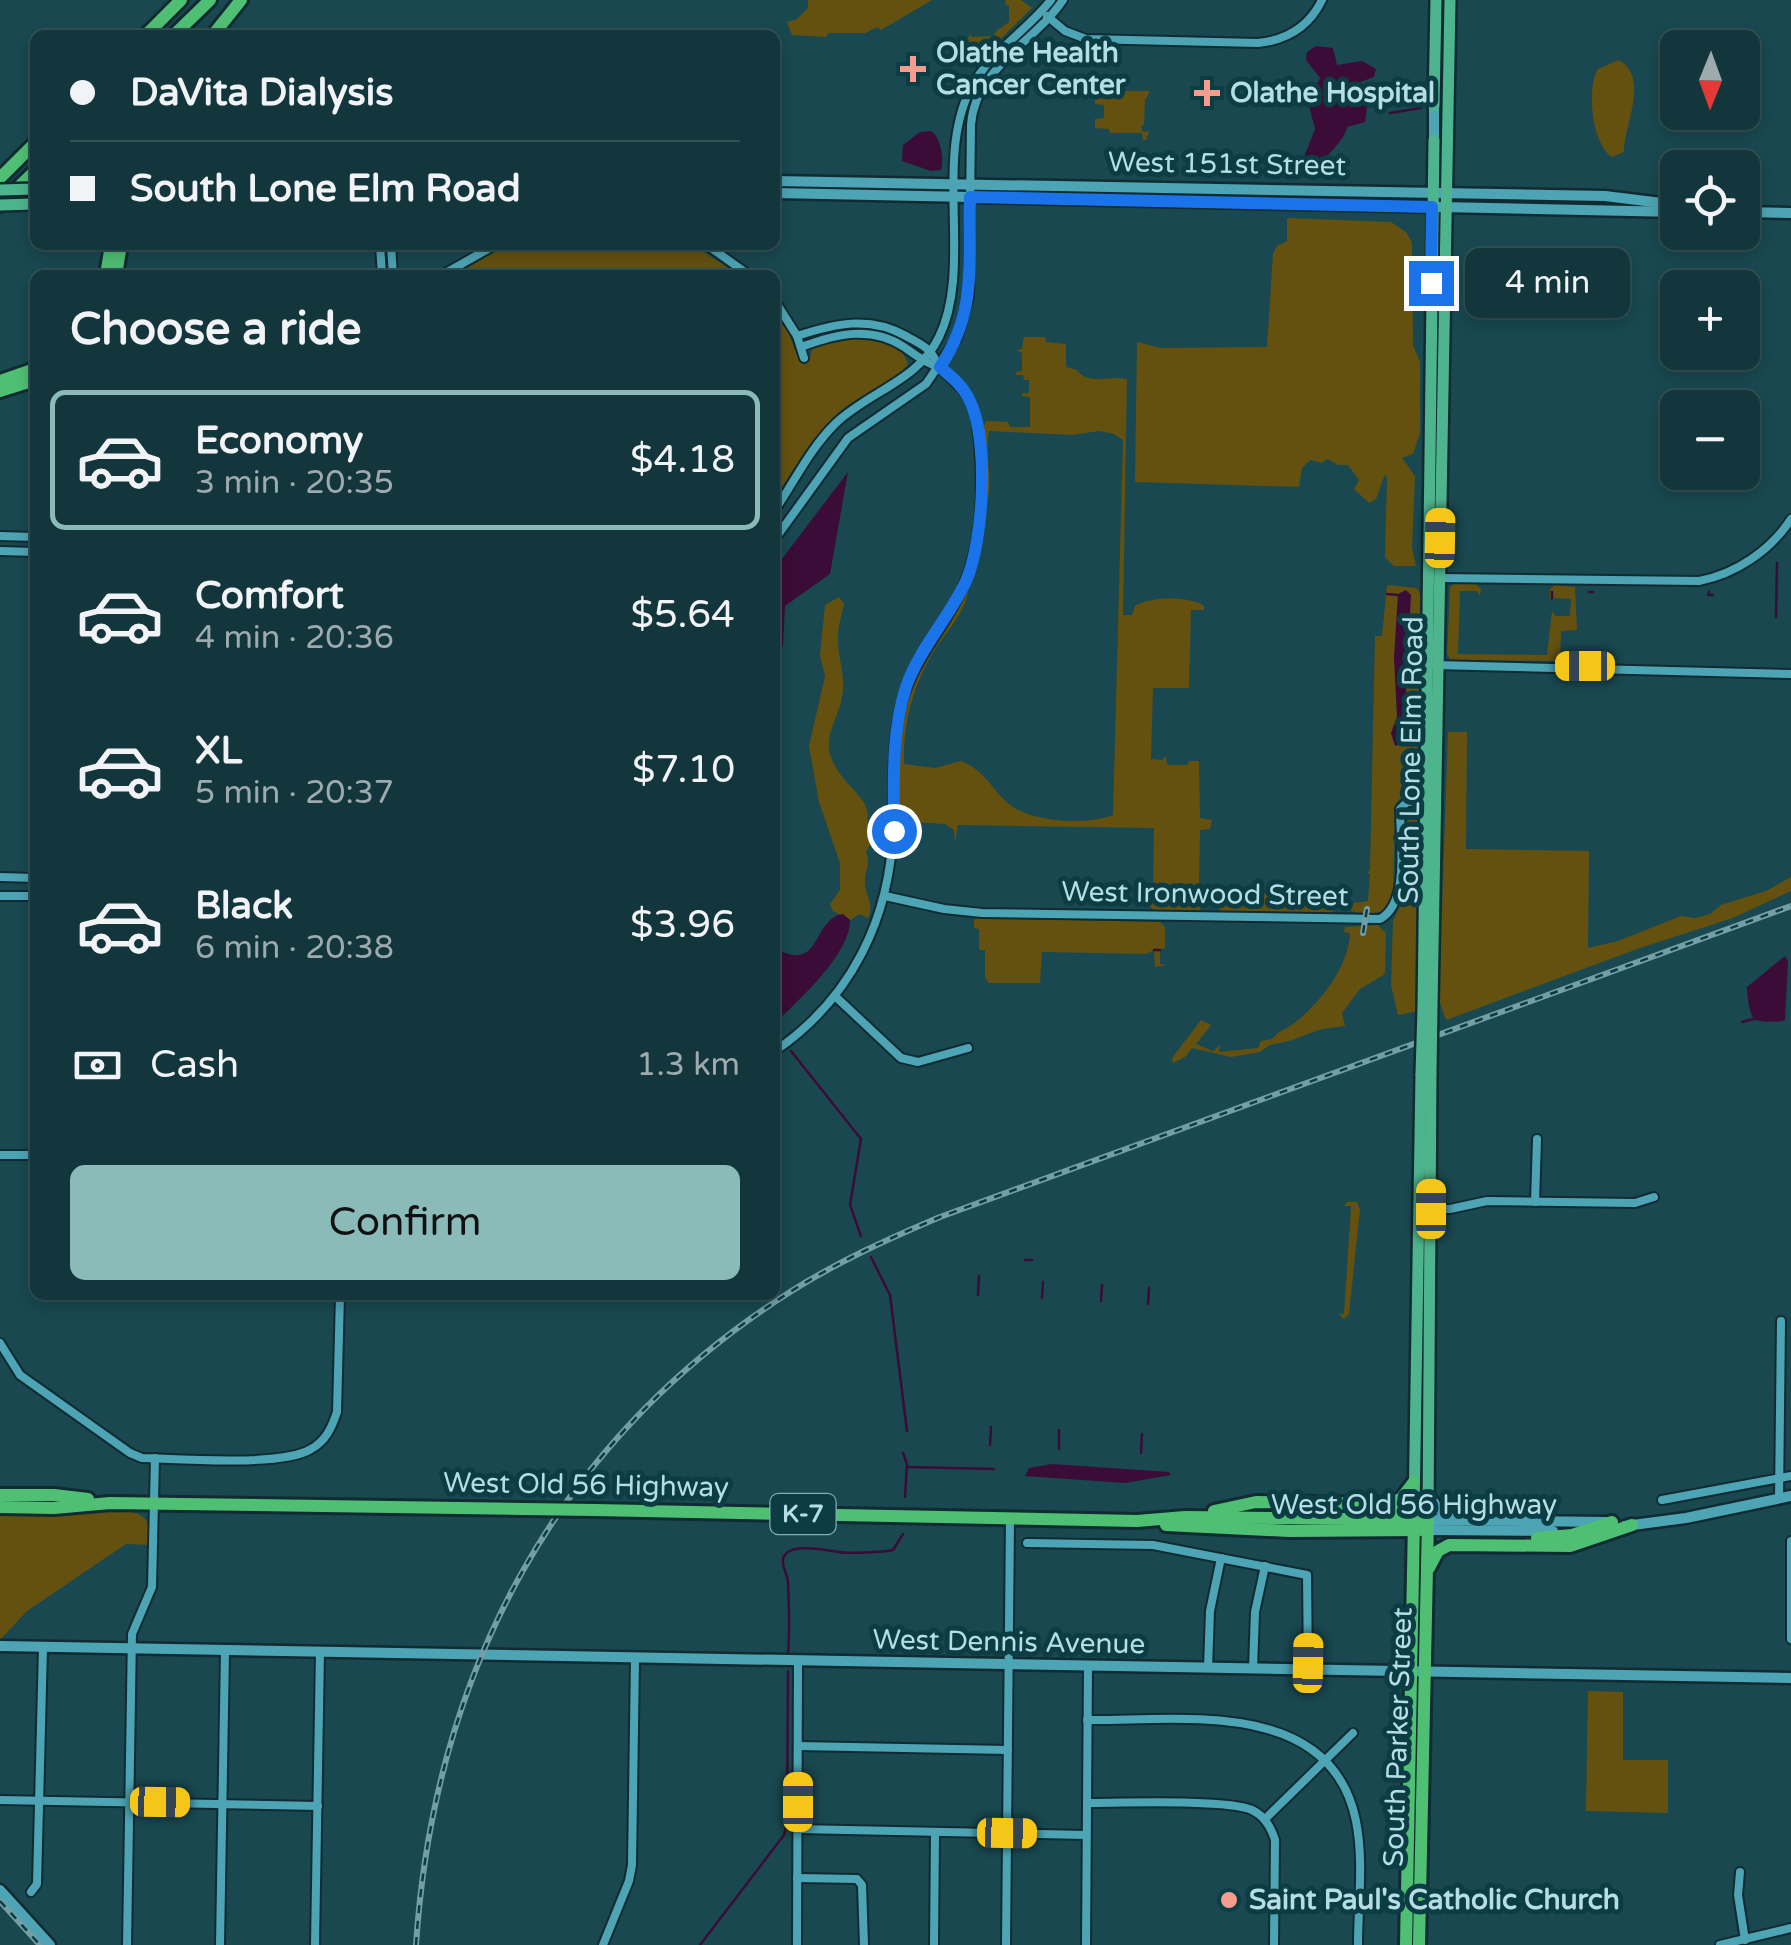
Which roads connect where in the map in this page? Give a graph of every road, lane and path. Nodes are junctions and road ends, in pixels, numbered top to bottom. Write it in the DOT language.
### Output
graph roads {
  1 [pos="181,0"];
  2 [pos="210,0"];
  3 [pos="241,0"];
  4 [pos="1051,0"];
  5 [pos="1063,0"];
  6 [pos="1322,0"];
  7 [pos="1436,0"];
  8 [pos="1450,0"];
  9 [pos="1045,15"];
  10 [pos="151,30"];
  11 [pos="179,30"];
  12 [pos="217,30"];
  13 [pos="1434,106"];
  14 [pos="1434,140"];
  15 [pos="30,148"];
  16 [pos="30,176"];
  17 [pos="0,178"];
  18 [pos="780,180"];
  19 [pos="1134,188"];
  20 [pos="30,189"];
  21 [pos="0,190"];
  22 [pos="953,191"];
  23 [pos="970,191"];
  24 [pos="1432,192"];
  25 [pos="780,193"];
  26 [pos="1447,193"];
  27 [pos="1134,200"];
  28 [pos="1660,202"];
  29 [pos="30,204"];
  30 [pos="0,205"];
  31 [pos="1432,207"];
  32 [pos="1447,207"];
  33 [pos="1660,212"];
  34 [pos="1760,212"];
  35 [pos="1791,213"];
  36 [pos="486,250"];
  37 [pos="714,250"];
  38 [pos="451,270"];
  39 [pos="741,270"];
  40 [pos="780,309"];
  41 [pos="796,336"];
  42 [pos="802,347"];
  43 [pos="930,351"];
  44 [pos="804,358"];
  45 [pos="922,362"];
  46 [pos="940,367"];
  47 [pos="30,372"];
  48 [pos="30,381"];
  49 [pos="1,389"];
  50 [pos="780,502"];
  51 [pos="1791,520"];
  52 [pos="780,532"];
  53 [pos="1782,534"];
  54 [pos="0,536"];
  55 [pos="30,537"];
  56 [pos="1791,541"];
  57 [pos="0,551"];
  58 [pos="30,552"];
  59 [pos="1440,578"];
  60 [pos="1432,665"];
  61 [pos="1791,674"];
  62 [pos="1424,802"];
  63 [pos="0,878"];
  64 [pos="30,878"];
  65 [pos="0,896"];
  66 [pos="30,896"];
  67 [pos="885,896"];
  68 [pos="836,996"];
  69 [pos="1427,1007"];
  70 [pos="780,1048"];
  71 [pos="968,1048"];
  72 [pos="1537,1138"];
  73 [pos="0,1155"];
  74 [pos="30,1155"];
  75 [pos="1654,1196"];
  76 [pos="1536,1202"];
  77 [pos="1424,1209"];
  78 [pos="340,1300"];
  79 [pos="1781,1321"];
  80 [pos="0,1342"];
  81 [pos="155,1458"];
  82 [pos="1791,1476"];
  83 [pos="1778,1480"];
  84 [pos="1414,1482"];
  85 [pos="1428,1492"];
  86 [pos="0,1494"];
  87 [pos="1785,1498"];
  88 [pos="1662,1500"];
  89 [pos="110,1502"];
  90 [pos="154,1504"];
  91 [pos="0,1508"];
  92 [pos="1010,1518"];
  93 [pos="1226,1518"];
  94 [pos="1137,1520"];
  95 [pos="1454,1520"];
  96 [pos="1612,1522"];
  97 [pos="1422,1523"];
  98 [pos="1632,1525"];
  99 [pos="1206,1528"];
  100 [pos="1592,1529"];
  101 [pos="1376,1530"];
  102 [pos="1791,1541"];
  103 [pos="1028,1543"];
  104 [pos="1412,1547"];
  105 [pos="1221,1558"];
  106 [pos="1265,1566"];
  107 [pos="1428,1570"];
  108 [pos="1791,1639"];
  109 [pos="0,1646"];
  110 [pos="43,1647"];
  111 [pos="131,1649"];
  112 [pos="225,1651"];
  113 [pos="320,1652"];
  114 [pos="636,1658"];
  115 [pos="798,1661"];
  116 [pos="1008,1664"];
  117 [pos="1088,1666"];
  118 [pos="1208,1668"];
  119 [pos="1252,1669"];
  120 [pos="1308,1670"];
  121 [pos="1418,1672"];
  122 [pos="1791,1678"];
  123 [pos="1087,1720"];
  124 [pos="1353,1733"];
  125 [pos="798,1746"];
  126 [pos="1008,1750"];
  127 [pos="1325,1760"];
  128 [pos="0,1800"];
  129 [pos="40,1800"];
  130 [pos="129,1802"];
  131 [pos="1087,1803"];
  132 [pos="222,1804"];
  133 [pos="318,1806"];
  134 [pos="1264,1819"];
  135 [pos="797,1829"];
  136 [pos="935,1832"];
  137 [pos="1007,1833"];
  138 [pos="1086,1835"];
  139 [pos="1740,1872"];
  140 [pos="797,1878"];
  141 [pos="0,1890"];
  142 [pos="31,1892"];
  143 [pos="1791,1928"];
  144 [pos="1745,1940"];
  145 [pos="50,1945"];
  146 [pos="127,1945"];
  147 [pos="220,1945"];
  148 [pos="315,1945"];
  149 [pos="603,1945"];
  150 [pos="797,1945"];
  151 [pos="864,1945"];
  152 [pos="934,1945"];
  153 [pos="1006,1945"];
  154 [pos="1086,1945"];
  155 [pos="1274,1945"];
  156 [pos="1358,1945"];
  157 [pos="1406,1945"];
  158 [pos="1419,1945"];
  159 [pos="1720,1945"];
  1 -- 10 [label="highway"];
  2 -- 11 [label="highway"];
  3 -- 12 [label="highway"];
  4 -- 9 [label="street"];
  5 -- 9 [label="street"];
  6 -- 9 [label="street"];
  7 -- 13 [label="main road, South Lone Elm Road"];
  8 -- 26 [label="main road, South Lone Elm Road"];
  9 -- 22 [label="street"];
  9 -- 23 [label="street"];
  13 -- 14 [label="street, South Lone Elm Road"];
  14 -- 24 [label="main road, South Lone Elm Road"];
  15 -- 17 [label="highway"];
  16 -- 30 [label="highway"];
  18 -- 22 [label="street, West 151st Street"];
  19 -- 23 [label="street, West 151st Street"];
  19 -- 24 [label="street, West 151st Street"];
  19 -- 27 [label="street"];
  20 -- 21 [label="main road, bridge"];
  22 -- 23 [label="street, West 151st Street"];
  22 -- 25 [label="street, West 151st Street"];
  22 -- 43 [label="street"];
  23 -- 27 [label="street, West 151st Street"];
  23 -- 46 [label="street"];
  24 -- 26 [label="street, West 151st Street"];
  24 -- 31 [label="main road, South Lone Elm Road"];
  26 -- 28 [label="street, West 151st Street"];
  26 -- 32 [label="main road, South Lone Elm Road"];
  27 -- 31 [label="street, West 151st Street"];
  29 -- 30 [label="main road, bridge"];
  31 -- 32 [label="street, West 151st Street"];
  31 -- 60 [label="main road, South Lone Elm Road"];
  32 -- 33 [label="street, West 151st Street"];
  32 -- 59 [label="main road, South Lone Elm Road"];
  34 -- 35 [label="street"];
  36 -- 38 [label="street"];
  37 -- 39 [label="street"];
  40 -- 41 [label="street"];
  41 -- 42 [label="street"];
  41 -- 43 [label="street"];
  42 -- 44 [label="street"];
  42 -- 45 [label="street"];
  43 -- 45 [label="street"];
  43 -- 46 [label="street"];
  45 -- 46 [label="street"];
  45 -- 50 [label="street"];
  46 -- 52 [label="street"];
  46 -- 67 [label="street"];
  47 -- 49 [label="highway"];
  48 -- 49 [label="highway"];
  51 -- 53 [label="street"];
  53 -- 56 [label="street"];
  53 -- 59 [label="street"];
  54 -- 55 [label="street"];
  57 -- 58 [label="street"];
  59 -- 60 [label="main road, South Lone Elm Road"];
  60 -- 61 [label="street"];
  60 -- 62 [label="main road, South Lone Elm Road"];
  60 -- 69 [label="main road, South Lone Elm Road"];
  62 -- 67 [label="street, West Ironwood Street"];
  62 -- 69 [label="main road, South Lone Elm Road"];
  63 -- 64 [label="street"];
  65 -- 66 [label="street"];
  67 -- 68 [label="street"];
  68 -- 70 [label="street"];
  68 -- 71 [label="street"];
  69 -- 77 [label="main road, South Lone Elm Road, bridge"];
  72 -- 76 [label="street"];
  73 -- 74 [label="street"];
  75 -- 76 [label="street"];
  76 -- 77 [label="street"];
  77 -- 84 [label="main road, South Lone Elm Road"];
  77 -- 85 [label="main road, South Lone Elm Road"];
  78 -- 81 [label="street"];
  79 -- 83 [label="street"];
  80 -- 81 [label="street"];
  81 -- 90 [label="street"];
  82 -- 83 [label="street"];
  83 -- 87 [label="street"];
  83 -- 88 [label="street"];
  84 -- 94 [label="highway"];
  84 -- 97 [label="main road, South Lone Elm Road"];
  85 -- 95 [label="street"];
  85 -- 97 [label="main road, South Lone Elm Road"];
  86 -- 89 [label="highway, K-7"];
  87 -- 98 [label="street, West Old 56 Highway"];
  89 -- 90 [label="highway, K-7"];
  89 -- 91 [label="highway, K-7"];
  90 -- 92 [label="highway, West Old 56 Highway / K-7, bridge"];
  90 -- 111 [label="street"];
  92 -- 94 [label="highway, West Old 56 Highway / K-7"];
  92 -- 116 [label="street"];
  93 -- 94 [label="highway, West Old 56 Highway / K-7"];
  93 -- 97 [label="highway, West Old 56 Highway / K-7"];
  93 -- 99 [label="highway"];
  94 -- 99 [label="highway, West Old 56 Highway / K-7"];
  95 -- 96 [label="street, West Old 56 Highway"];
  95 -- 97 [label="street, West Old 56 Highway"];
  96 -- 98 [label="street, West Old 56 Highway"];
  96 -- 100 [label="highway"];
  97 -- 100 [label="highway"];
  97 -- 101 [label="highway, West Old 56 Highway"];
  97 -- 104 [label="highway, South Parker Street"];
  97 -- 107 [label="highway, South Parker Street"];
  98 -- 100 [label="street, West Old 56 Highway"];
  98 -- 107 [label="highway"];
  99 -- 101 [label="highway, West Old 56 Highway / K-7"];
  101 -- 104 [label="highway, K-7"];
  102 -- 108 [label="street"];
  103 -- 105 [label="street"];
  104 -- 121 [label="highway, South Parker Street"];
  105 -- 106 [label="street"];
  105 -- 118 [label="street"];
  106 -- 119 [label="street"];
  106 -- 120 [label="street"];
  107 -- 121 [label="highway, South Parker Street"];
  109 -- 110 [label="street, West Dennis Avenue"];
  110 -- 111 [label="street, West Dennis Avenue"];
  110 -- 129 [label="street"];
  111 -- 112 [label="street, West Dennis Avenue"];
  111 -- 130 [label="street"];
  112 -- 113 [label="street, West Dennis Avenue"];
  112 -- 132 [label="street"];
  113 -- 114 [label="street, West Dennis Avenue"];
  113 -- 133 [label="street"];
  114 -- 115 [label="street, West Dennis Avenue"];
  114 -- 149 [label="street"];
  115 -- 116 [label="street, West Dennis Avenue"];
  115 -- 125 [label="street"];
  116 -- 117 [label="street, West Dennis Avenue"];
  116 -- 126 [label="street"];
  117 -- 118 [label="street, West Dennis Avenue"];
  117 -- 123 [label="street"];
  118 -- 119 [label="street, West Dennis Avenue"];
  119 -- 120 [label="street, West Dennis Avenue"];
  120 -- 121 [label="street, West Dennis Avenue"];
  121 -- 122 [label="street, West Dennis Avenue"];
  121 -- 157 [label="highway, South Parker Street"];
  121 -- 158 [label="highway, South Parker Street"];
  123 -- 127 [label="street"];
  123 -- 131 [label="street"];
  124 -- 127 [label="street"];
  125 -- 126 [label="street"];
  125 -- 135 [label="street"];
  126 -- 137 [label="street"];
  127 -- 134 [label="street"];
  127 -- 156 [label="street"];
  128 -- 129 [label="street"];
  129 -- 130 [label="street"];
  129 -- 142 [label="street"];
  130 -- 132 [label="street"];
  130 -- 146 [label="street"];
  131 -- 134 [label="street"];
  131 -- 138 [label="street"];
  132 -- 133 [label="street"];
  132 -- 147 [label="street"];
  133 -- 148 [label="street"];
  134 -- 155 [label="street"];
  135 -- 136 [label="street"];
  135 -- 140 [label="street"];
  136 -- 137 [label="street"];
  136 -- 152 [label="street"];
  137 -- 138 [label="street"];
  137 -- 153 [label="street"];
  138 -- 154 [label="street"];
  139 -- 144 [label="street"];
  140 -- 150 [label="street"];
  140 -- 151 [label="street"];
  141 -- 145 [label="street"];
  143 -- 144 [label="street"];
  144 -- 159 [label="street"];
}
